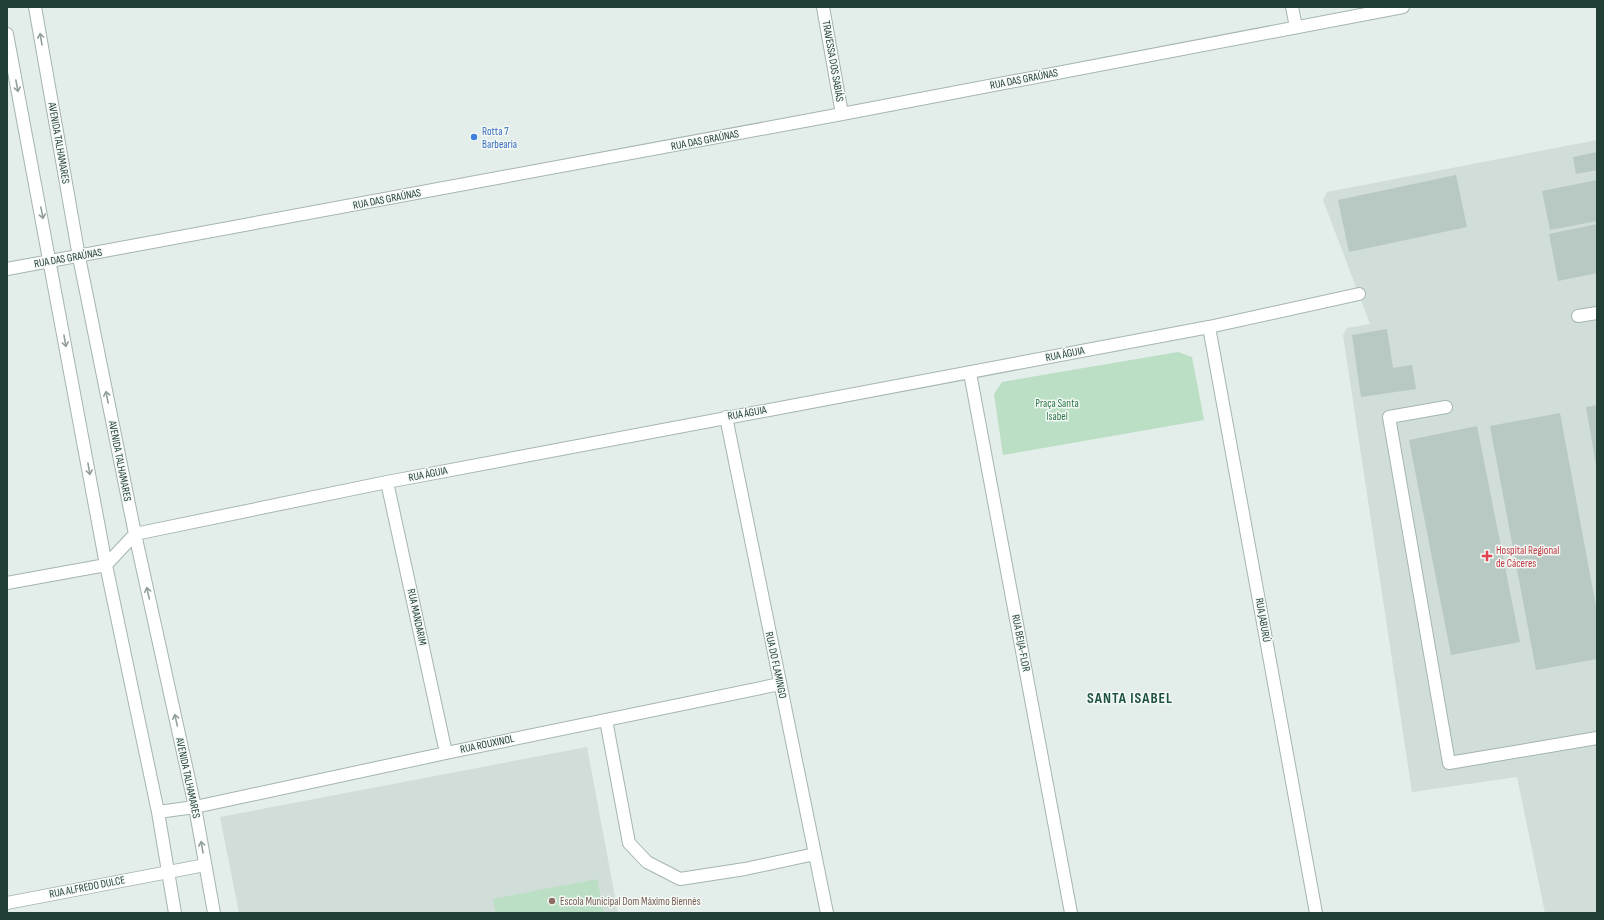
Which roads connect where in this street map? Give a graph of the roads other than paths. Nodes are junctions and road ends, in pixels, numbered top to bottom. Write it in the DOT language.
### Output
graph roads {
  1 [pos="35,7"];
  2 [pos="823,7"];
  3 [pos="1292,7"];
  4 [pos="1403,7"];
  5 [pos="1296,27"];
  6 [pos="7,34"];
  7 [pos="842,114"];
  8 [pos="79,257"];
  9 [pos="51,261"];
  10 [pos="7,269"];
  11 [pos="1359,294"];
  12 [pos="1597,313"];
  13 [pos="1578,316"];
  14 [pos="1209,327"];
  15 [pos="970,372"];
  16 [pos="1446,407"];
  17 [pos="726,417"];
  18 [pos="387,482"];
  19 [pos="135,534"];
  20 [pos="106,565"];
  21 [pos="7,584"];
  22 [pos="780,684"];
  23 [pos="606,720"];
  24 [pos="1597,738"];
  25 [pos="446,753"];
  26 [pos="195,807"];
  27 [pos="158,812"];
  28 [pos="815,854"];
  29 [pos="205,865"];
  30 [pos="168,871"];
  31 [pos="7,903"];
  32 [pos="175,913"];
  33 [pos="214,913"];
  34 [pos="827,913"];
  35 [pos="1071,913"];
  36 [pos="1316,913"];
  8 -- 1 [label="street, AVENIDA TALHAMARES, one-way"];
  2 -- 7 [label="street, TRAVESSA DOS SABIÁS"];
  3 -- 5 [label="street"];
  4 -- 5 [label="street, RUA DAS GRAÚNAS"];
  5 -- 7 [label="street, RUA DAS GRAÚNAS"];
  6 -- 9 [label="street, one-way"];
  7 -- 8 [label="street, RUA DAS GRAÚNAS"];
  8 -- 9 [label="street, RUA DAS GRAÚNAS"];
  19 -- 8 [label="street, AVENIDA TALHAMARES, one-way"];
  9 -- 10 [label="street, RUA DAS GRAÚNAS"];
  9 -- 20 [label="street, one-way"];
  11 -- 14 [label="street, RUA ÁGUIA"];
  12 -- 13 [label="street"];
  14 -- 15 [label="street, RUA ÁGUIA"];
  14 -- 36 [label="street, RUA JABURÚ"];
  15 -- 17 [label="street, RUA ÁGUIA"];
  15 -- 35 [label="street, RUA BEIJA-FLOR"];
  16 -- 24 [label="street"];
  17 -- 18 [label="street, RUA ÁGUIA"];
  17 -- 22 [label="street, RUA DO FLAMINGO"];
  18 -- 19 [label="street, RUA ÁGUIA"];
  18 -- 25 [label="street, RUA MANDARIM"];
  19 -- 20 [label="street"];
  26 -- 19 [label="street, AVENIDA TALHAMARES, one-way"];
  20 -- 21 [label="street"];
  20 -- 27 [label="street"];
  22 -- 23 [label="street, RUA ROUXINOL"];
  22 -- 28 [label="street, RUA DO FLAMINGO"];
  23 -- 25 [label="street, RUA ROUXINOL"];
  23 -- 28 [label="street"];
  25 -- 26 [label="street, RUA ROUXINOL"];
  26 -- 27 [label="street, RUA ROUXINOL"];
  29 -- 26 [label="street, AVENIDA TALHAMARES, one-way"];
  27 -- 30 [label="street"];
  28 -- 34 [label="street, RUA DO FLAMINGO"];
  29 -- 30 [label="street, RUA ALFREDO DULCE"];
  29 -- 33 [label="street, AVENIDA TALHAMARES"];
  30 -- 31 [label="street, RUA ALFREDO DULCE"];
  30 -- 32 [label="street"];
}
